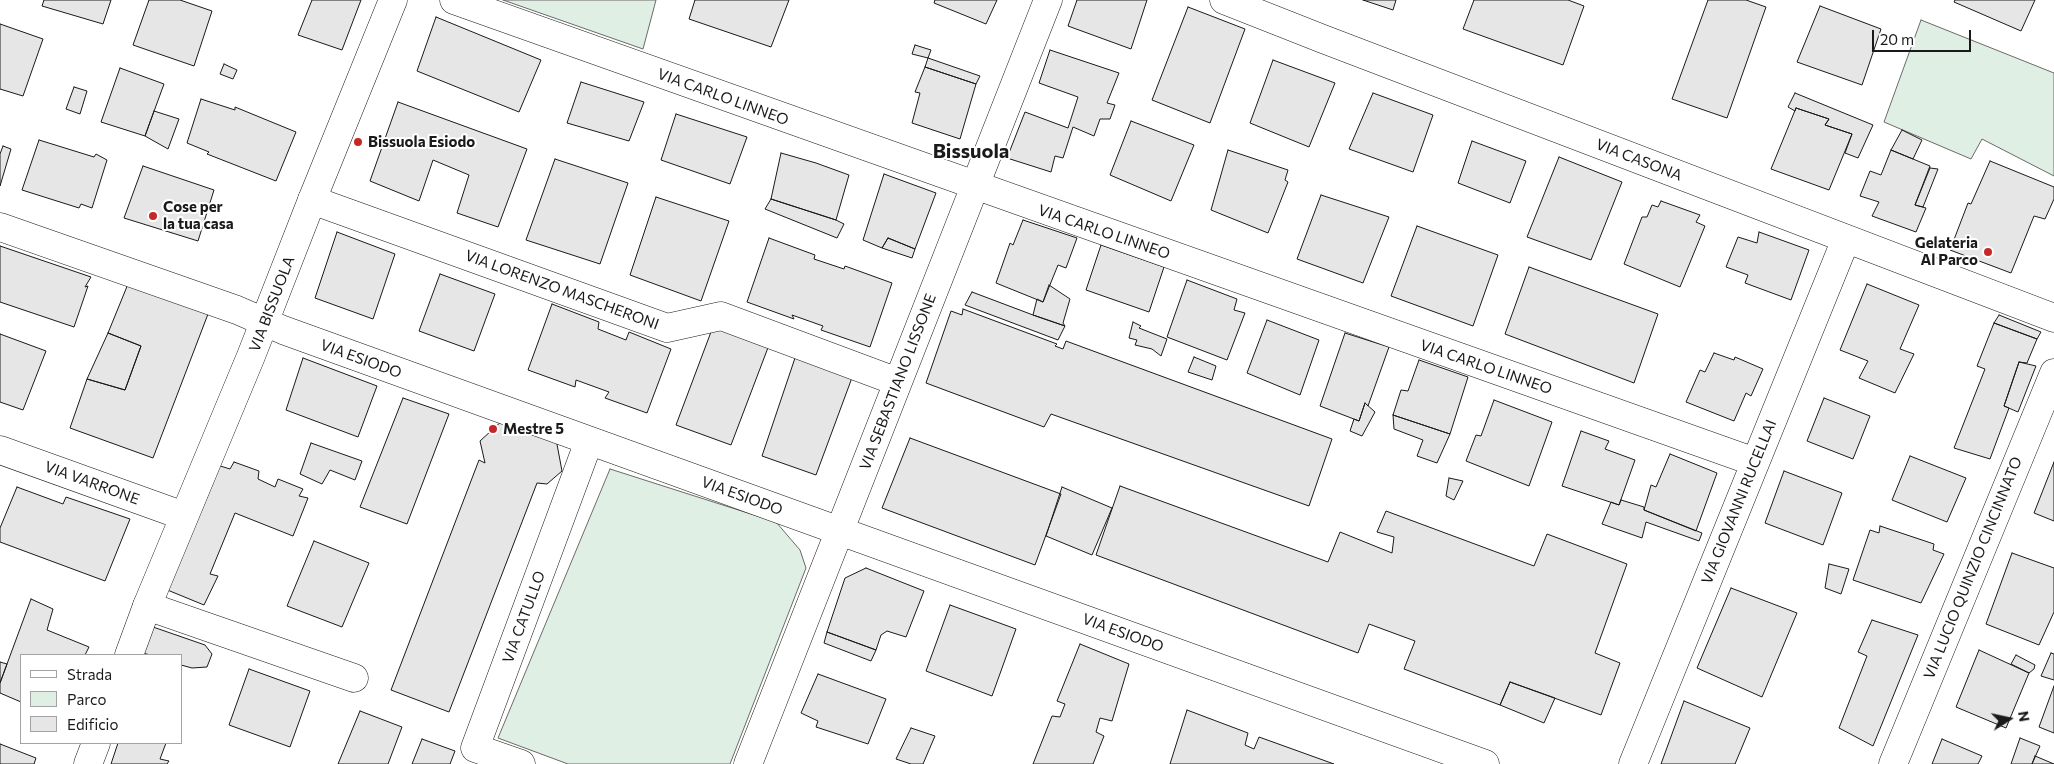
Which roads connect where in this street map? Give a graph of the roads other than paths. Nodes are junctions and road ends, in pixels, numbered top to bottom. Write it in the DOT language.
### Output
graph roads {
  1 [pos="393,0"];
  2 [pos="454,0"];
  3 [pos="1048,0"];
  4 [pos="1224,0"];
  5 [pos="975,186"];
  6 [pos="312,200"];
  7 [pos="0,227"];
  8 [pos="1846,239"];
  9 [pos="2054,318"];
  10 [pos="264,322"];
  11 [pos="2054,373"];
  12 [pos="898,382"];
  13 [pos="589,441"];
  14 [pos="0,450"];
  15 [pos="1755,462"];
  16 [pos="184,516"];
  17 [pos="839,531"];
  18 [pos="147,606"];
  19 [pos="128,654"];
  20 [pos="354,678"];
  21 [pos="96,744"];
  22 [pos="88,764"];
  23 [pos="521,764"];
  24 [pos="748,764"];
  25 [pos="1485,764"];
  26 [pos="1632,764"];
  27 [pos="1893,764"];
  1 -- 6 [label="street, VIA BISSUOLA"];
  2 -- 5 [label="street, VIA CARLO LINNEO"];
  3 -- 5 [label="street, VIA SEBASTIANO LISSONE"];
  4 -- 8 [label="street, VIA CASONA"];
  5 -- 12 [label="street, VIA SEBASTIANO LISSONE"];
  5 -- 15 [label="street, VIA CARLO LINNEO"];
  6 -- 10 [label="street, VIA BISSUOLA"];
  6 -- 12 [label="street, VIA LORENZO MASCHERONI"];
  7 -- 10 [label="street, VIA ESIODO"];
  8 -- 9 [label="street, VIA CASONA"];
  8 -- 15 [label="street, VIA GIOVANNI RUCELLAI"];
  10 -- 13 [label="street, VIA ESIODO"];
  10 -- 16 [label="street, VIA BISSUOLA"];
  11 -- 27 [label="street, VIA LUCIO QUINZIO CINCINNATO"];
  12 -- 17 [label="street, VIA SEBASTIANO LISSONE"];
  13 -- 17 [label="street, VIA ESIODO"];
  13 -- 23 [label="street, VIA CATULLO"];
  14 -- 16 [label="street, VIA VARRONE"];
  15 -- 26 [label="street, VIA GIOVANNI RUCELLAI"];
  16 -- 18 [label="street, VIA BISSUOLA"];
  17 -- 24 [label="street, VIA SEBASTIANO LISSONE"];
  17 -- 25 [label="street, VIA ESIODO"];
  18 -- 19 [label="street, VIA BISSUOLA"];
  18 -- 20 [label="street"];
  21 -- 22 [label="street"];
}
